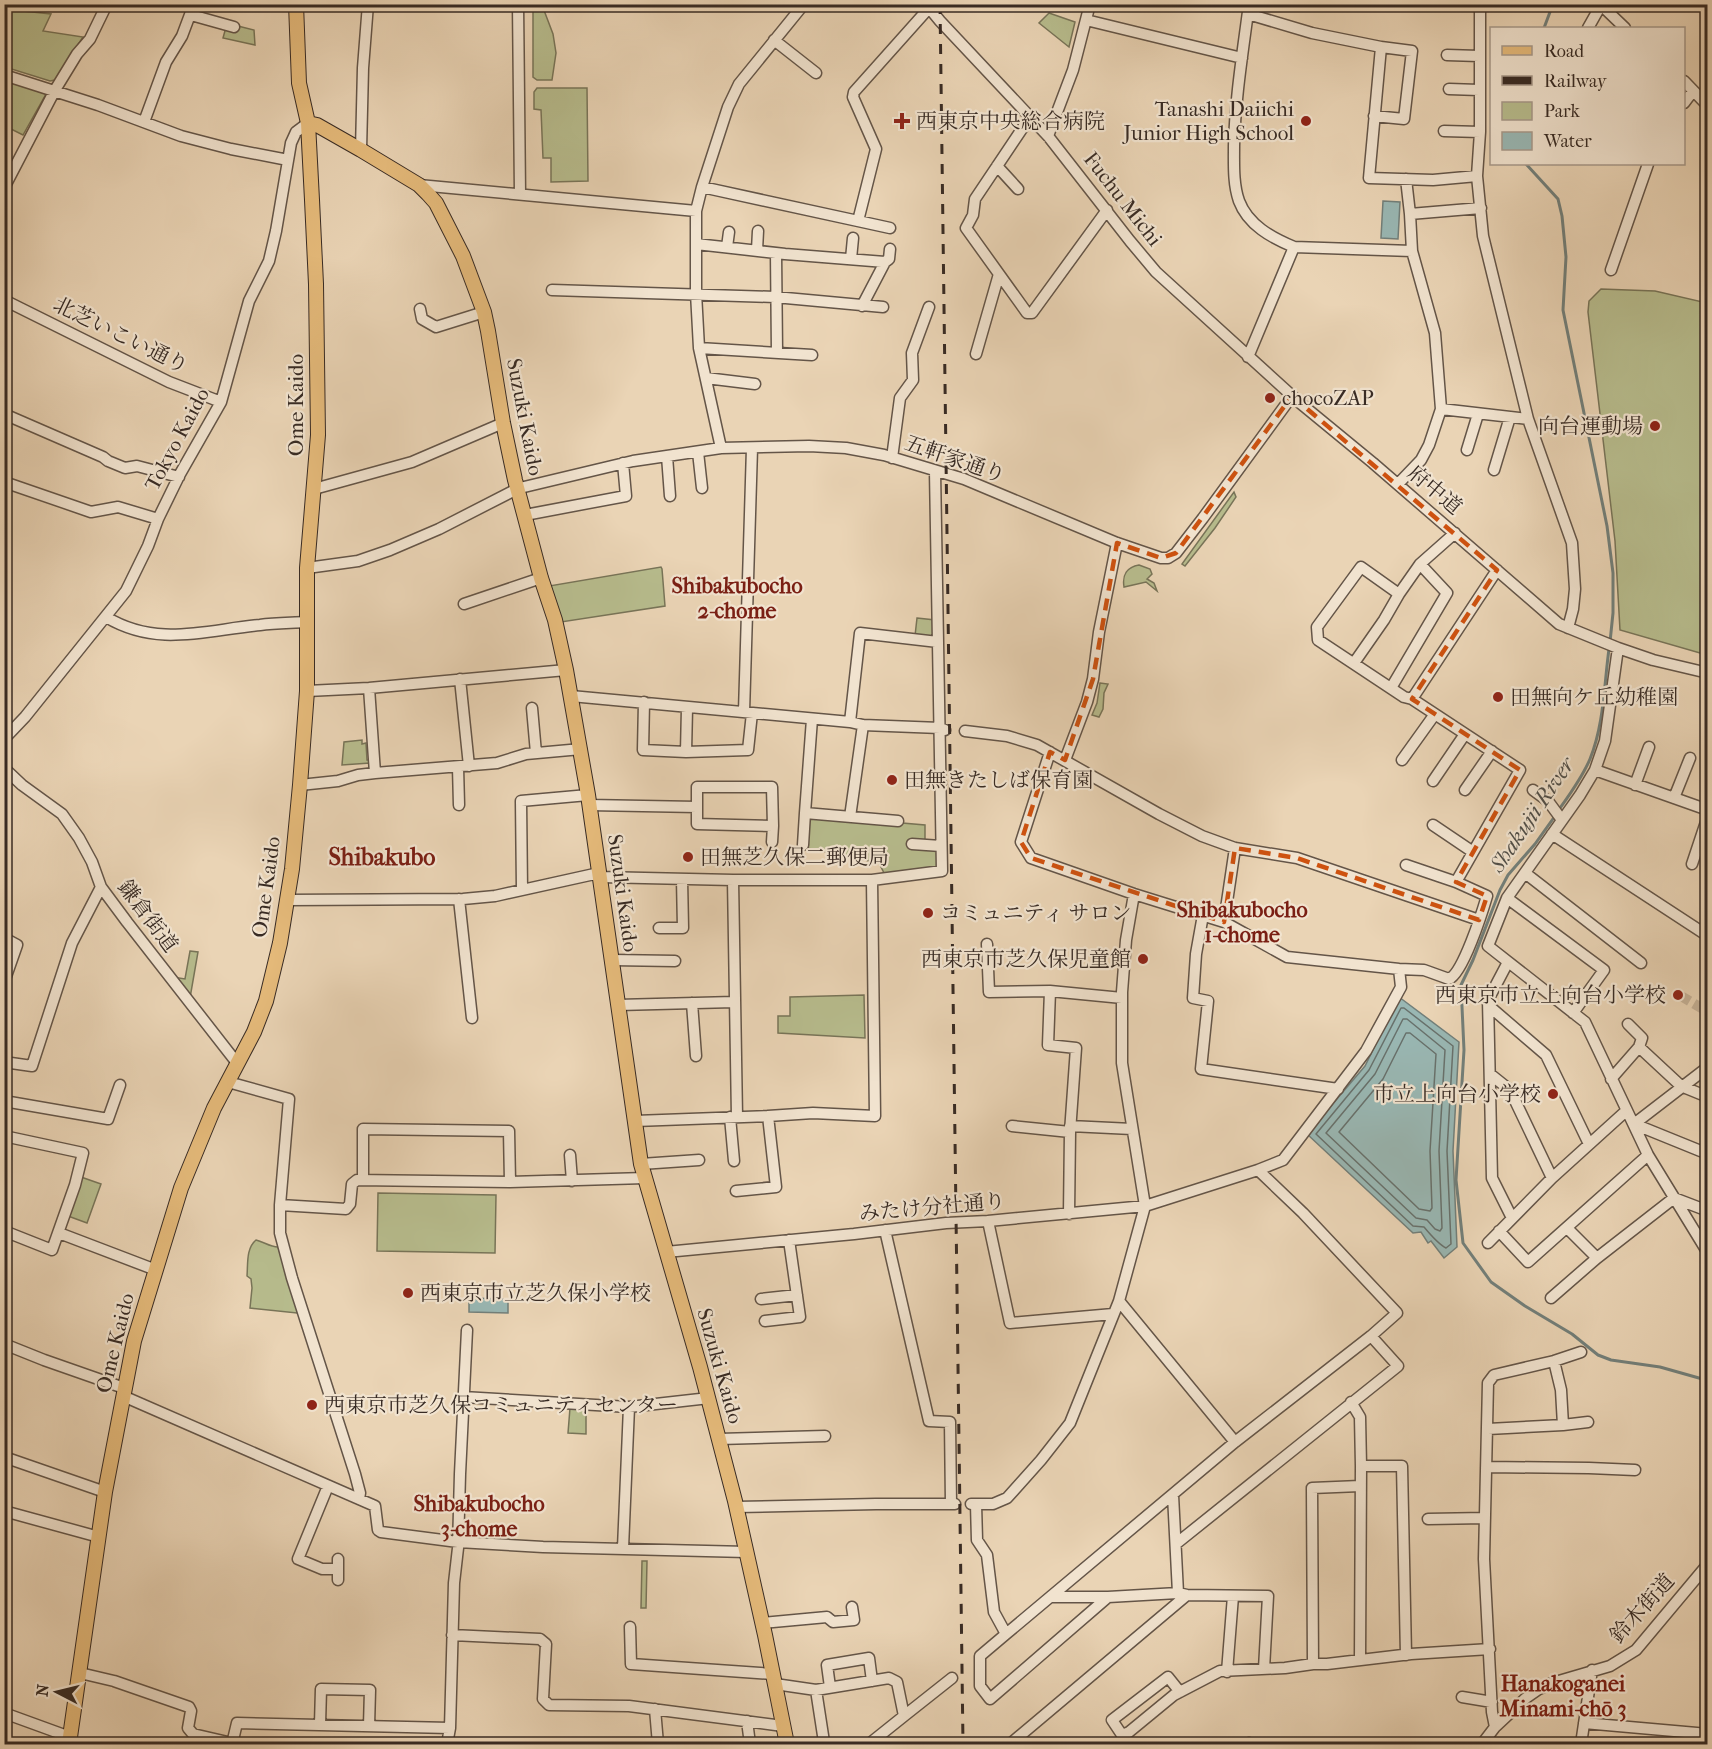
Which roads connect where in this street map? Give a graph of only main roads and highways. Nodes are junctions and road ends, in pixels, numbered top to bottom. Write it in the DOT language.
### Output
graph roads {
  1 [pos="296,4"];
  2 [pos="308,123"];
  3 [pos="70,1741"];
  4 [pos="787,1744"];
  1 -- 2 [label="main road, Ome Kaido"];
  2 -- 3 [label="main road, Ome Kaido"];
  2 -- 4 [label="main road, Suzuki Kaido"];
}
